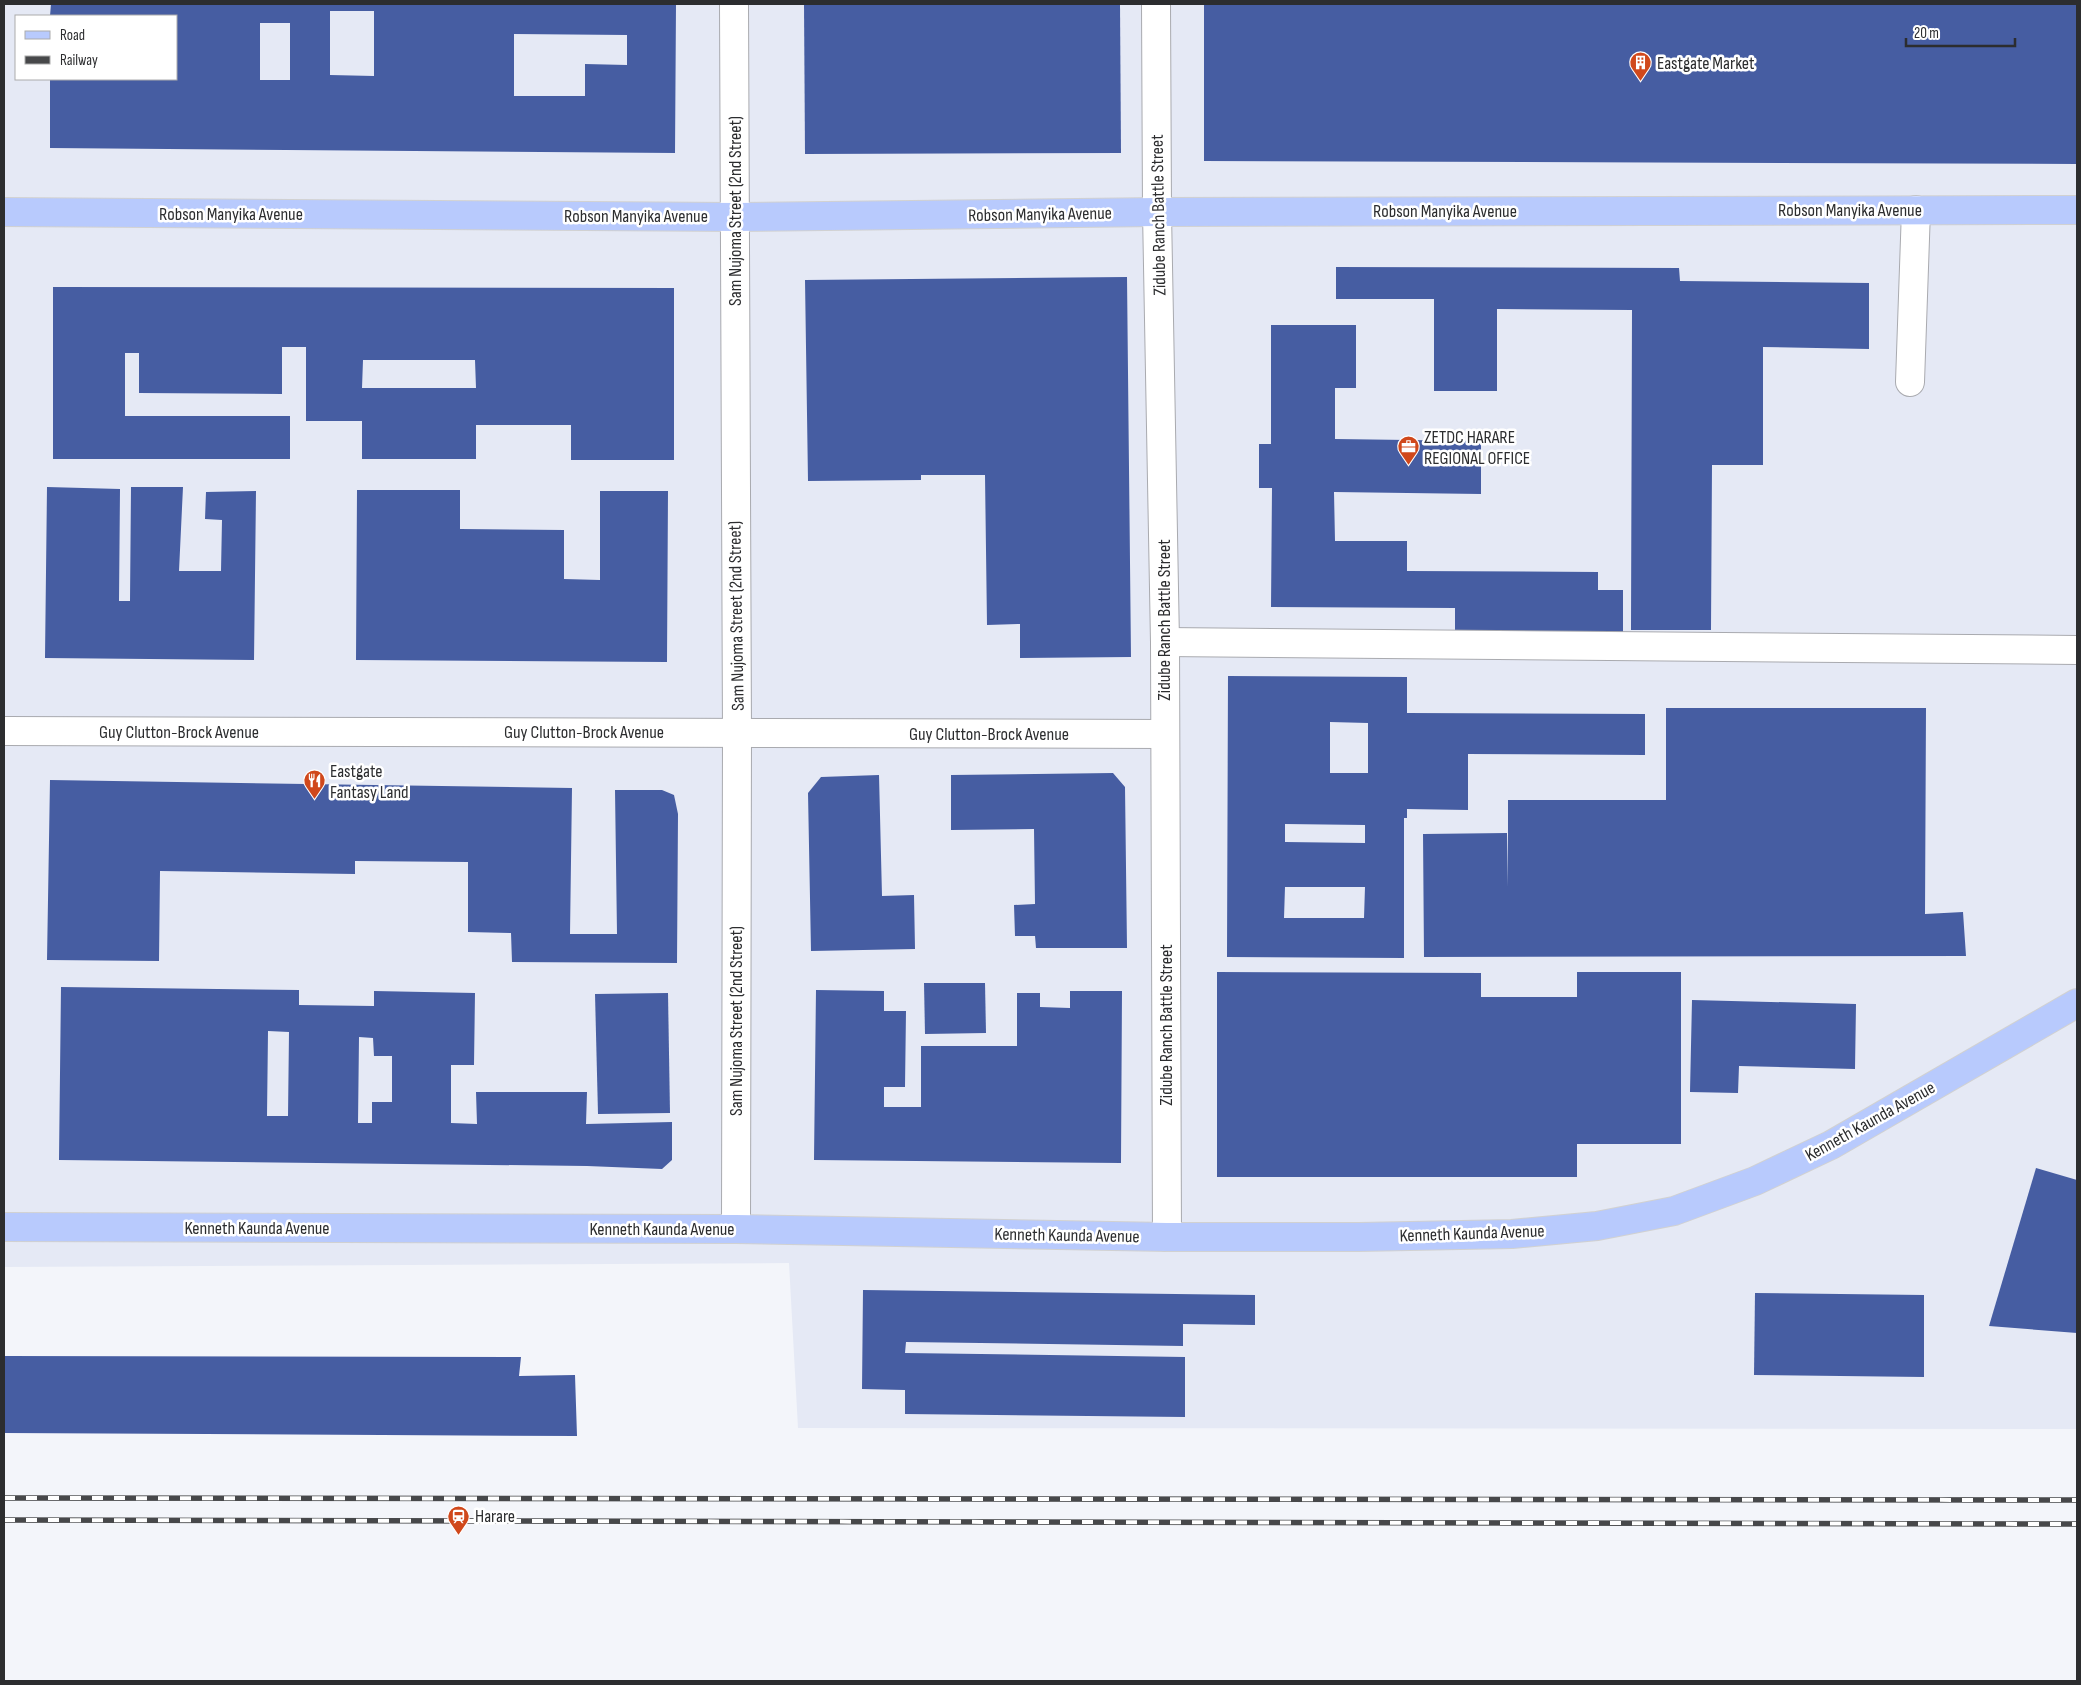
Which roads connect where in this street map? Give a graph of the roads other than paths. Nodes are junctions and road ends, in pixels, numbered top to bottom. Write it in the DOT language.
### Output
graph roads {
  1 [pos="734,4"];
  2 [pos="1156,4"];
  3 [pos="1916,210"];
  4 [pos="2077,210"];
  5 [pos="4,212"];
  6 [pos="1157,212"];
  7 [pos="735,217"];
  8 [pos="1910,382"];
  9 [pos="1165,642"];
  10 [pos="2077,650"];
  11 [pos="4,731"];
  12 [pos="737,733"];
  13 [pos="1164,734"];
  14 [pos="2077,1003"];
  15 [pos="4,1227"];
  16 [pos="736,1229"];
  17 [pos="1167,1237"];
  1 -- 7 [label="street, Sam Nujoma Street (2nd Street)"];
  2 -- 6 [label="street, Zidube Ranch Battle Street"];
  3 -- 4 [label="main road, Robson Manyika Avenue"];
  3 -- 6 [label="main road, Robson Manyika Avenue"];
  3 -- 8 [label="street"];
  5 -- 7 [label="main road, Robson Manyika Avenue"];
  6 -- 7 [label="main road, Robson Manyika Avenue"];
  6 -- 9 [label="street, Zidube Ranch Battle Street"];
  7 -- 12 [label="street, Sam Nujoma Street (2nd Street)"];
  9 -- 10 [label="street"];
  9 -- 13 [label="street, Zidube Ranch Battle Street"];
  11 -- 12 [label="street, Guy Clutton-Brock Avenue"];
  12 -- 13 [label="street, Guy Clutton-Brock Avenue"];
  12 -- 16 [label="street, Sam Nujoma Street (2nd Street)"];
  13 -- 17 [label="street, Zidube Ranch Battle Street"];
  14 -- 17 [label="main road, Kenneth Kaunda Avenue"];
  15 -- 16 [label="main road, Kenneth Kaunda Avenue"];
  16 -- 17 [label="main road, Kenneth Kaunda Avenue"];
}
